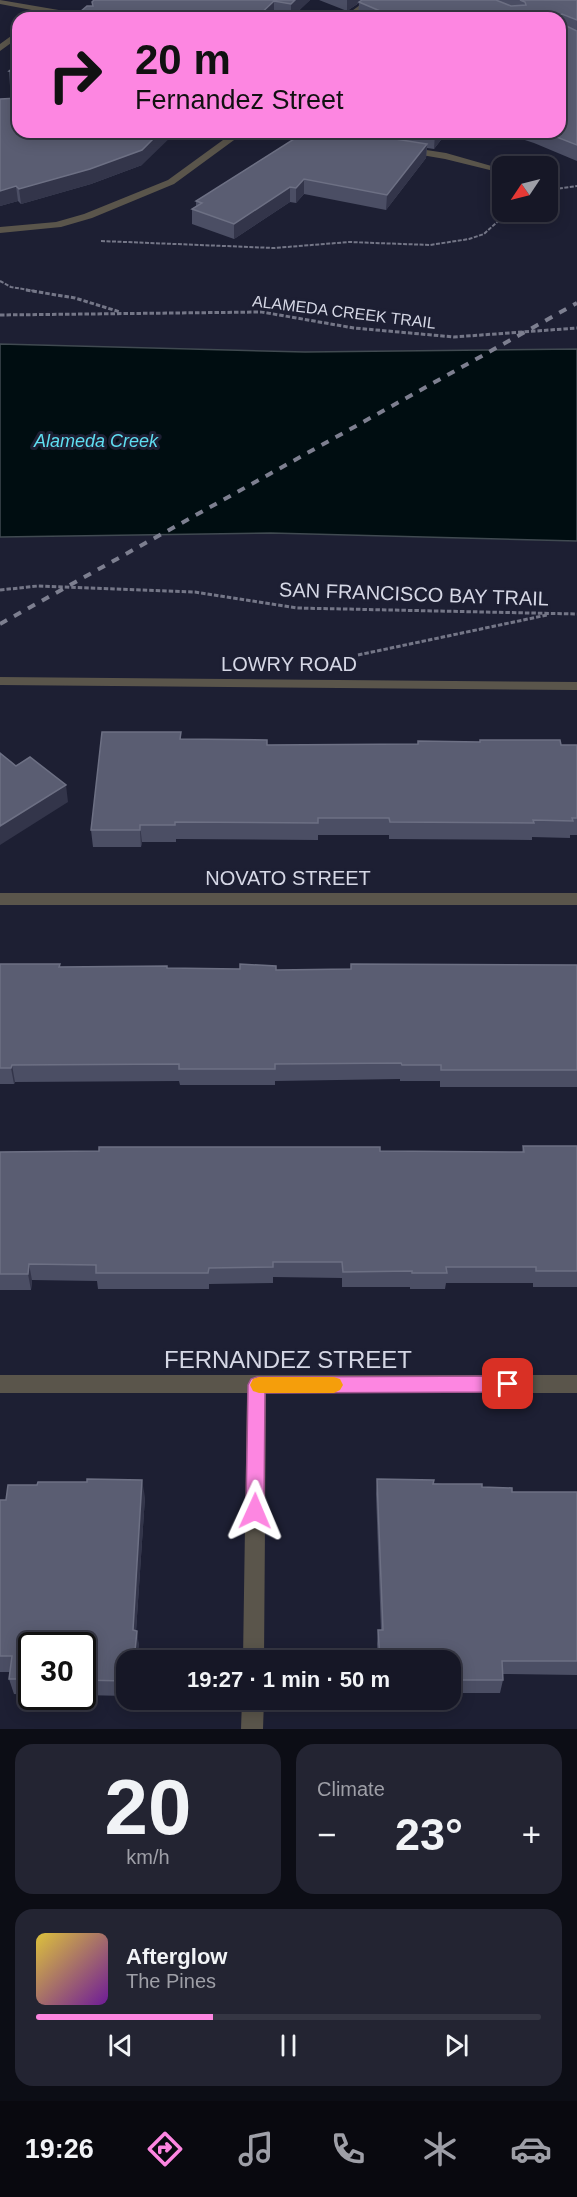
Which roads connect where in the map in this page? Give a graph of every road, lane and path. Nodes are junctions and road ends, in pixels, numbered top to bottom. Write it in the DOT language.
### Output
graph roads {
  1 [pos="373,0"];
  2 [pos="0,2"];
  3 [pos="48,12"];
  4 [pos="355,12"];
  5 [pos="12,39"];
  6 [pos="0,48"];
  7 [pos="232,138"];
  8 [pos="327,138"];
  9 [pos="333,139"];
  10 [pos="401,149"];
  11 [pos="492,169"];
  12 [pos="577,186"];
  13 [pos="558,189"];
  14 [pos="497,222"];
  15 [pos="0,230"];
  16 [pos="91,242"];
  17 [pos="0,281"];
  18 [pos="124,313"];
  19 [pos="0,315"];
  20 [pos="577,328"];
  21 [pos="0,590"];
  22 [pos="554,614"];
  23 [pos="577,614"];
  24 [pos="355,656"];
  25 [pos="0,681"];
  26 [pos="577,686"];
  27 [pos="0,899"];
  28 [pos="577,899"];
  29 [pos="0,1384"];
  30 [pos="577,1384"];
  31 [pos="257,1385"];
  32 [pos="253,1650"];
  33 [pos="253,1710"];
  34 [pos="252,1729"];
  1 -- 4 [label="street"];
  2 -- 3 [label="street"];
  5 -- 6 [label="street"];
  7 -- 15 [label="street"];
  8 -- 9 [label="street"];
  10 -- 11 [label="street"];
  12 -- 13 [label="path"];
  14 -- 16 [label="path"];
  17 -- 18 [label="path"];
  18 -- 19 [label="path, ALAMEDA CREEK TRAIL"];
  18 -- 20 [label="path, ALAMEDA CREEK TRAIL"];
  21 -- 22 [label="path, SAN FRANCISCO BAY TRAIL"];
  22 -- 23 [label="path, SAN FRANCISCO BAY TRAIL"];
  22 -- 24 [label="path"];
  25 -- 26 [label="street, LOWRY ROAD"];
  27 -- 28 [label="street, NOVATO STREET"];
  29 -- 31 [label="street, FERNANDEZ STREET"];
  30 -- 31 [label="street, FERNANDEZ STREET"];
  31 -- 32 [label="street"];
  33 -- 34 [label="street"];
}
